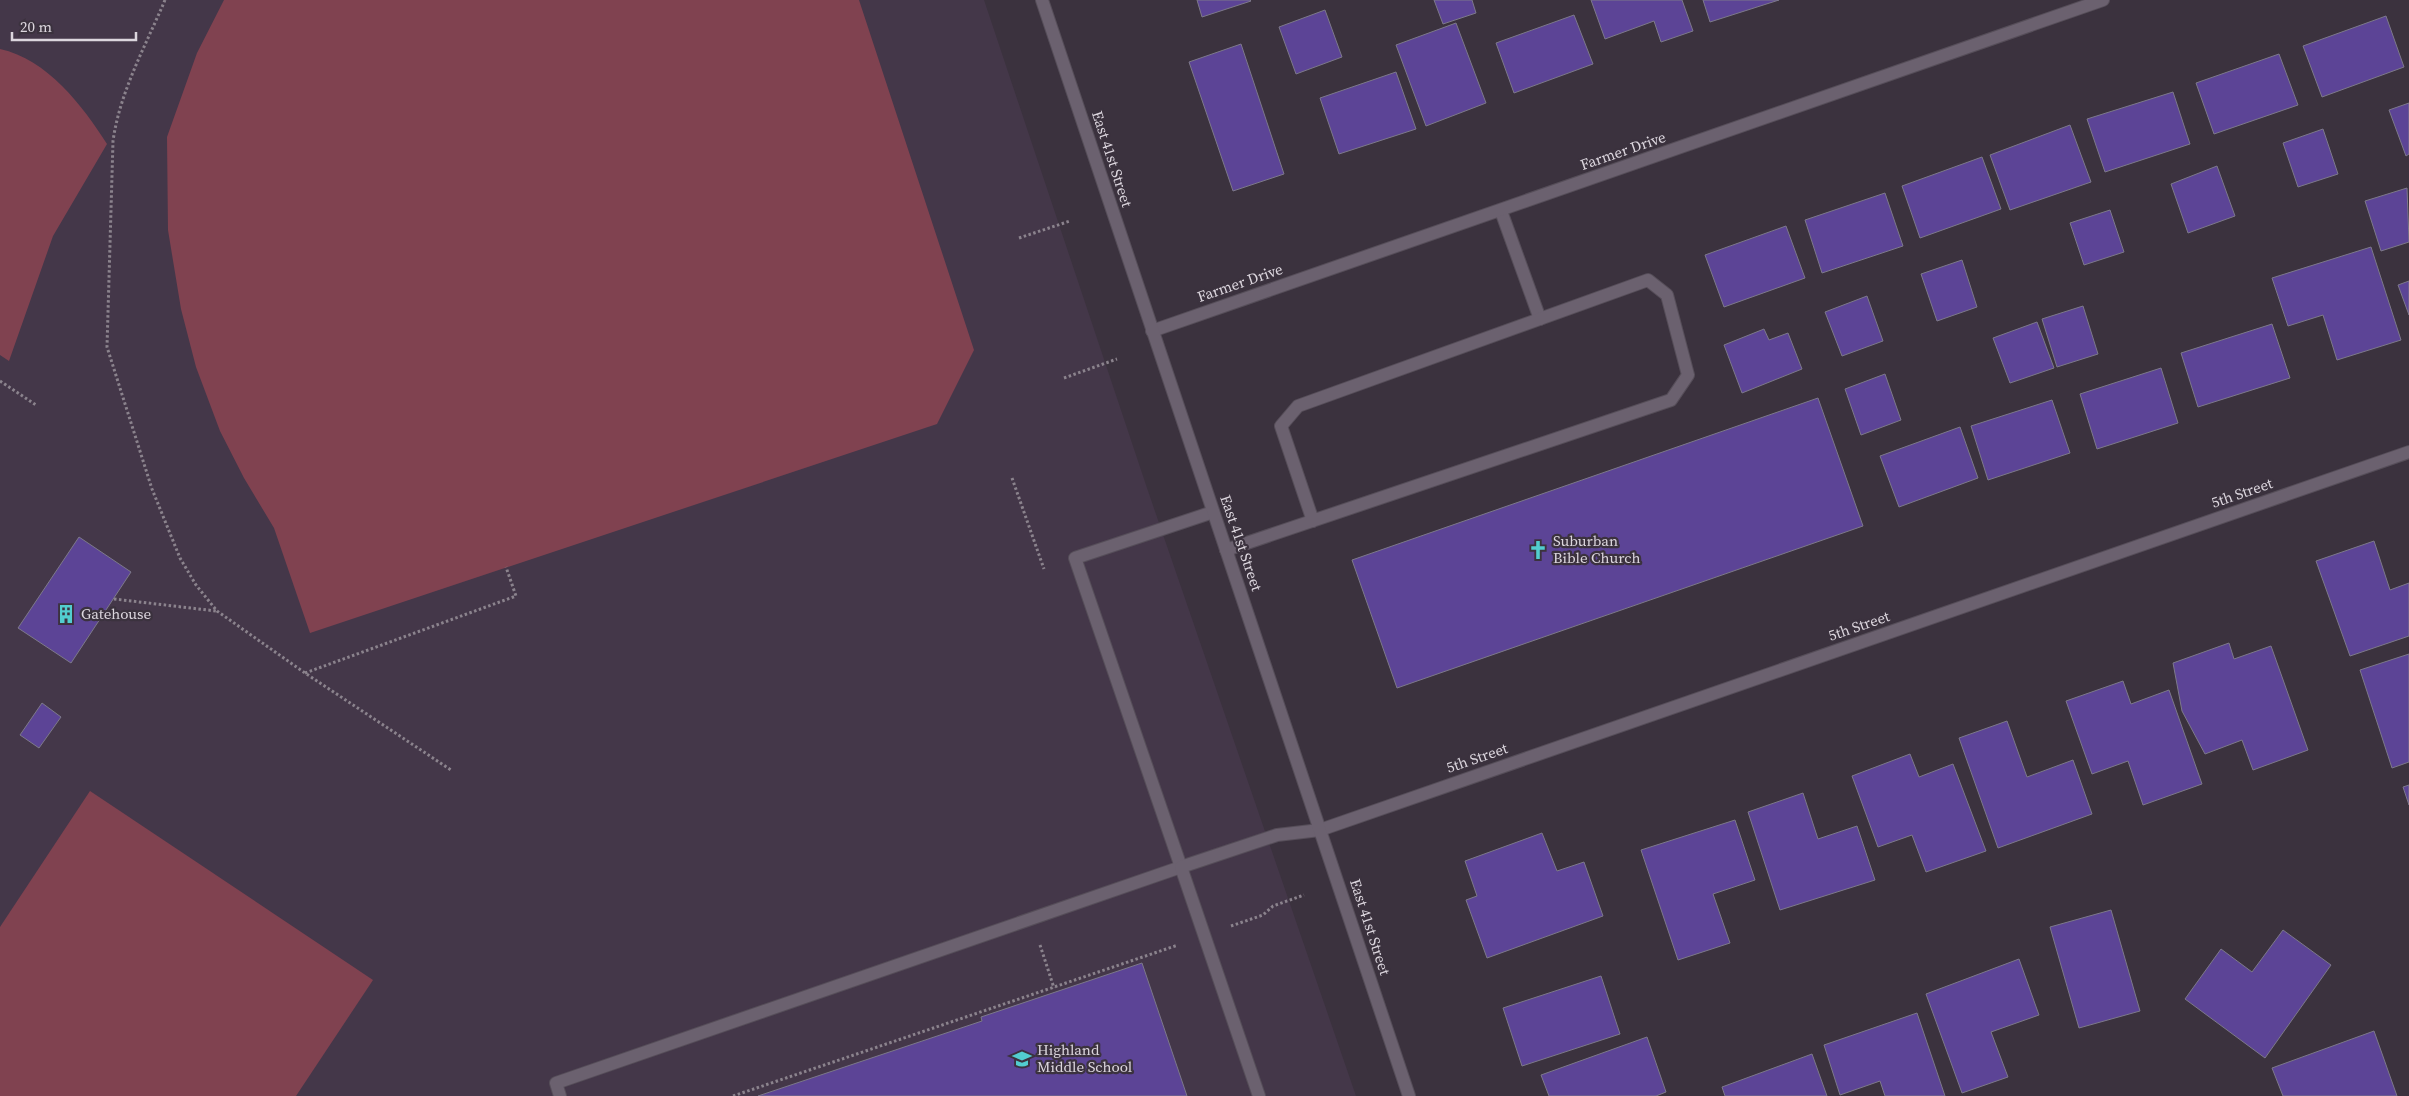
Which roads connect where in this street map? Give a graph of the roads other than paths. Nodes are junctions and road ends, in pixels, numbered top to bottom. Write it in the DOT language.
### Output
graph roads {
  1 [pos="1042,0"];
  2 [pos="2104,0"];
  3 [pos="1501,211"];
  4 [pos="1540,319"];
  5 [pos="1152,331"];
  6 [pos="2409,452"];
  7 [pos="1213,512"];
  8 [pos="1313,521"];
  9 [pos="1226,550"];
  10 [pos="1320,830"];
  11 [pos="1182,867"];
  12 [pos="560,1096"];
  13 [pos="1259,1096"];
  14 [pos="1409,1096"];
  1 -- 5 [label="street, East 41st Street"];
  2 -- 3 [label="street, Farmer Drive"];
  3 -- 4 [label="street"];
  3 -- 5 [label="street, Farmer Drive"];
  4 -- 8 [label="street"];
  4 -- 8 [label="street"];
  5 -- 7 [label="street, East 41st Street"];
  6 -- 10 [label="street, 5th Street"];
  7 -- 9 [label="street, East 41st Street"];
  7 -- 11 [label="street"];
  8 -- 9 [label="street"];
  9 -- 10 [label="street, East 41st Street"];
  10 -- 11 [label="street, 5th Street"];
  10 -- 14 [label="street, East 41st Street"];
  11 -- 12 [label="street, 5th Street"];
  11 -- 13 [label="street"];
}
